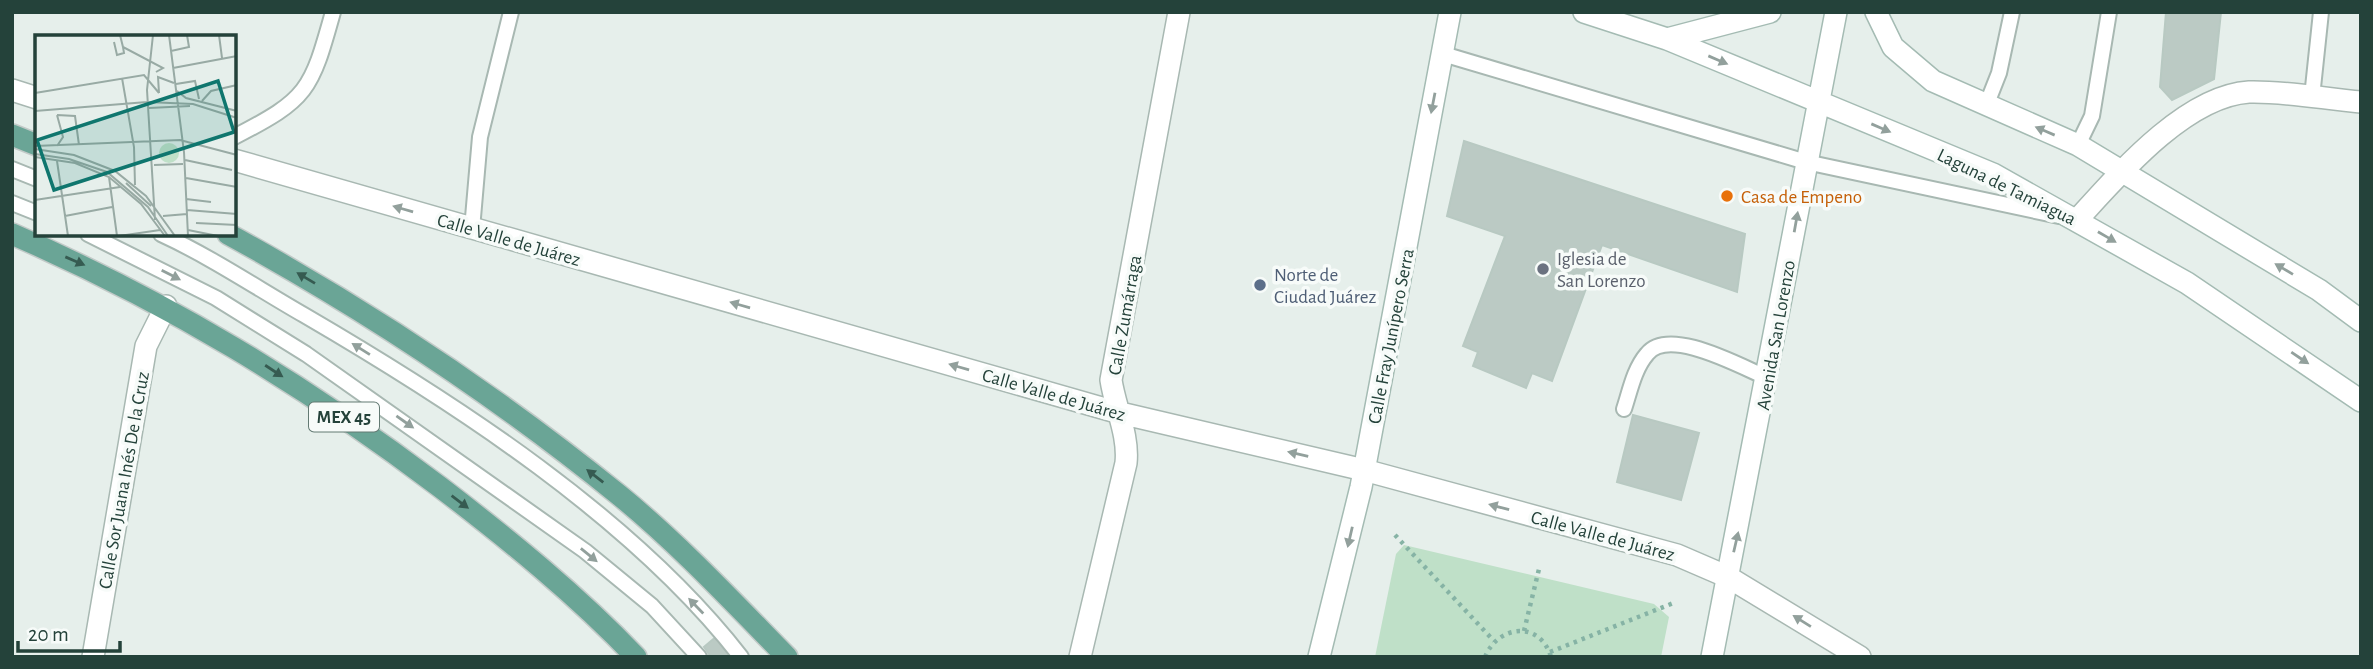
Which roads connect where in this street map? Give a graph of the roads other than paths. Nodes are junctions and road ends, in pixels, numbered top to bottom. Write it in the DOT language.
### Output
graph roads {
  1 [pos="332,12"];
  2 [pos="510,12"];
  3 [pos="1179,12"];
  4 [pos="1450,12"];
  5 [pos="1584,12"];
  6 [pos="1770,12"];
  7 [pos="1836,12"];
  8 [pos="1877,12"];
  9 [pos="2012,12"];
  10 [pos="2109,12"];
  11 [pos="2321,12"];
  12 [pos="1667,39"];
  13 [pos="1443,54"];
  14 [pos="12,90"];
  15 [pos="35,97"];
  16 [pos="2312,97"];
  17 [pos="1818,102"];
  18 [pos="2361,102"];
  19 [pos="1986,106"];
  20 [pos="12,135"];
  21 [pos="236,136"];
  22 [pos="35,144"];
  23 [pos="2078,145"];
  24 [pos="236,161"];
  25 [pos="1806,163"];
  26 [pos="12,169"];
  27 [pos="2121,172"];
  28 [pos="35,178"];
  29 [pos="12,203"];
  30 [pos="35,213"];
  31 [pos="2077,220"];
  32 [pos="472,229"];
  33 [pos="12,234"];
  34 [pos="92,236"];
  35 [pos="164,236"];
  36 [pos="231,236"];
  37 [pos="166,306"];
  38 [pos="2361,321"];
  39 [pos="1768,378"];
  40 [pos="2361,401"];
  41 [pos="1624,409"];
  42 [pos="1116,412"];
  43 [pos="1364,470"];
  44 [pos="1728,577"];
  45 [pos="93,657"];
  46 [pos="636,657"];
  47 [pos="699,657"];
  48 [pos="741,657"];
  49 [pos="787,657"];
  50 [pos="1080,657"];
  51 [pos="1319,657"];
  52 [pos="1712,657"];
  53 [pos="1860,657"];
  1 -- 21 [label="lane"];
  2 -- 32 [label="lane"];
  3 -- 42 [label="street, Calle Zumárraga"];
  4 -- 13 [label="street, Calle Fray Junípero Serra"];
  5 -- 12 [label="street, Laguna de Tamiagua"];
  6 -- 12 [label="street"];
  7 -- 17 [label="street, Avenida San Lorenzo"];
  8 -- 19 [label="street"];
  9 -- 19 [label="lane"];
  10 -- 23 [label="lane"];
  11 -- 16 [label="lane"];
  12 -- 17 [label="street, Laguna de Tamiagua, one-way"];
  13 -- 25 [label="lane"];
  13 -- 43 [label="street, Calle Fray Junípero Serra, one-way"];
  14 -- 15 [label="street"];
  16 -- 18 [label="street"];
  16 -- 27 [label="street"];
  17 -- 25 [label="street, Avenida San Lorenzo"];
  17 -- 31 [label="street, Laguna de Tamiagua, one-way"];
  23 -- 19 [label="street, one-way"];
  20 -- 22 [label="main road"];
  23 -- 27 [label="street"];
  32 -- 24 [label="street, Calle Valle de Juárez, one-way"];
  25 -- 31 [label="lane"];
  39 -- 25 [label="street, Avenida San Lorenzo, one-way"];
  26 -- 28 [label="lane"];
  27 -- 31 [label="street"];
  38 -- 27 [label="street, one-way"];
  29 -- 30 [label="lane"];
  31 -- 40 [label="street, Laguna de Tamiagua, one-way"];
  42 -- 32 [label="street, Calle Valle de Juárez, one-way"];
  33 -- 37 [label="main road, MEX 45, one-way"];
  34 -- 47 [label="lane, one-way"];
  48 -- 35 [label="lane, one-way"];
  49 -- 36 [label="main road, one-way"];
  37 -- 45 [label="street, Calle Sor Juana Inés De la Cruz"];
  37 -- 46 [label="main road, MEX 45, one-way"];
  39 -- 41 [label="lane"];
  44 -- 39 [label="street, Avenida San Lorenzo, one-way"];
  43 -- 42 [label="street, Calle Valle de Juárez, one-way"];
  42 -- 50 [label="street, Calle Zumárraga"];
  44 -- 43 [label="street, Calle Valle de Juárez, one-way"];
  43 -- 51 [label="street, Calle Fray Junípero Serra, one-way"];
  44 -- 52 [label="street, Avenida San Lorenzo"];
  53 -- 44 [label="street, Calle Valle de Juárez, one-way"];
}
